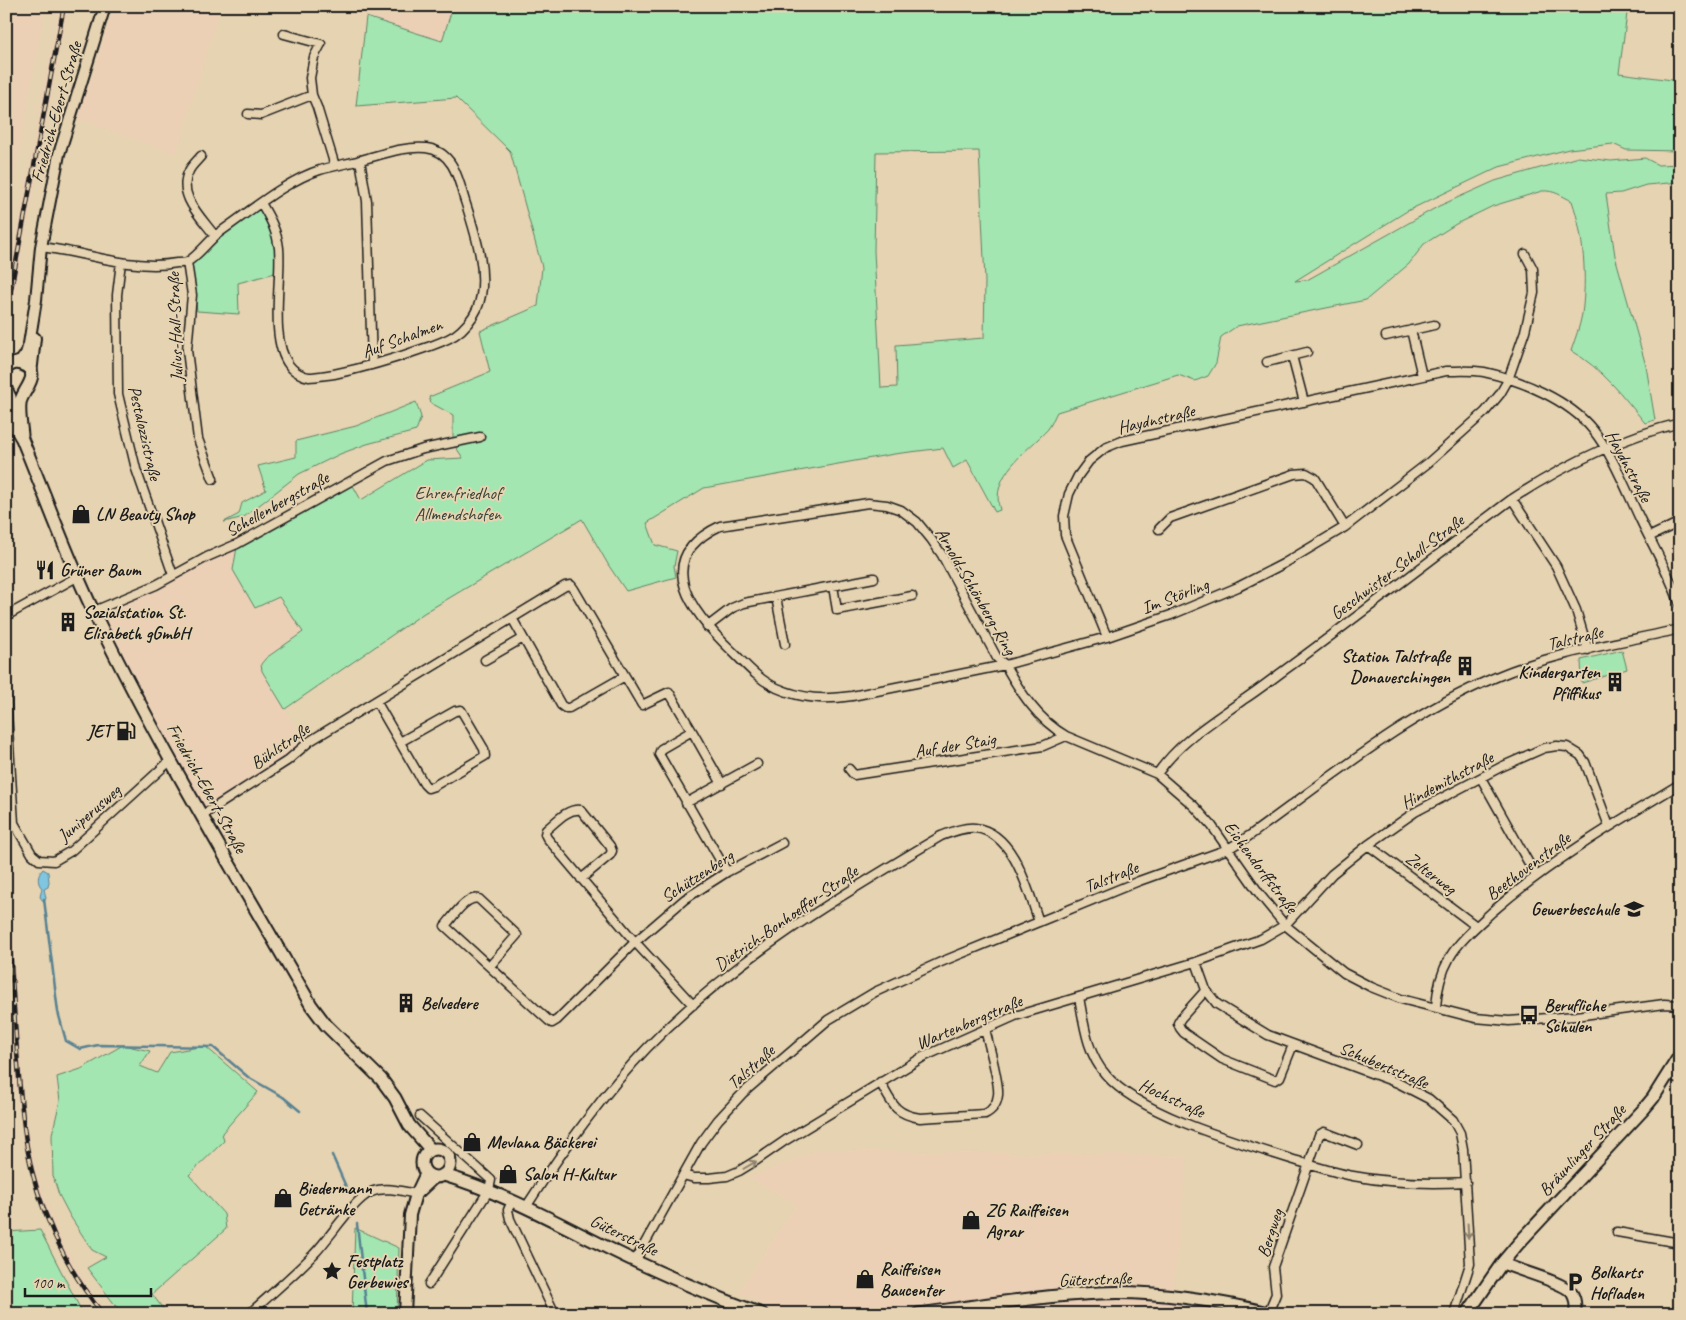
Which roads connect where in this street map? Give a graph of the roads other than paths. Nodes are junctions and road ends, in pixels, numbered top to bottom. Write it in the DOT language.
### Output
graph roads {
  1 [pos="105,6"];
  2 [pos="284,34"];
  3 [pos="312,95"];
  4 [pos="248,114"];
  5 [pos="201,156"];
  6 [pos="360,160"];
  7 [pos="335,166"];
  8 [pos="261,203"];
  9 [pos="215,236"];
  10 [pos="41,247"];
  11 [pos="1525,254"];
  12 [pos="121,262"];
  13 [pos="187,262"];
  14 [pos="33,317"];
  15 [pos="1434,325"];
  16 [pos="1410,330"];
  17 [pos="1386,336"];
  18 [pos="1308,352"];
  19 [pos="1292,356"];
  20 [pos="1268,362"];
  21 [pos="10,363"];
  22 [pos="372,365"];
  23 [pos="31,374"];
  24 [pos="1422,376"];
  25 [pos="1508,380"];
  26 [pos="7,390"];
  27 [pos="25,391"];
  28 [pos="1304,402"];
  29 [pos="1680,423"];
  30 [pos="480,437"];
  31 [pos="22,439"];
  32 [pos="1605,448"];
  33 [pos="214,479"];
  34 [pos="1512,499"];
  35 [pos="1680,522"];
  36 [pos="1345,527"];
  37 [pos="1159,529"];
  38 [pos="1649,537"];
  39 [pos="173,575"];
  40 [pos="78,576"];
  41 [pos="874,578"];
  42 [pos="833,586"];
  43 [pos="912,596"];
  44 [pos="776,597"];
  45 [pos="1680,605"];
  46 [pos="94,611"];
  47 [pos="6,616"];
  48 [pos="512,618"];
  49 [pos="707,627"];
  50 [pos="1680,629"];
  51 [pos="1107,637"];
  52 [pos="523,638"];
  53 [pos="786,644"];
  54 [pos="1588,650"];
  55 [pos="486,660"];
  56 [pos="1004,665"];
  57 [pos="626,676"];
  58 [pos="6,696"];
  59 [pos="376,701"];
  60 [pos="692,731"];
  61 [pos="1066,736"];
  62 [pos="400,742"];
  63 [pos="171,760"];
  64 [pos="757,764"];
  65 [pos="849,769"];
  66 [pos="1157,774"];
  67 [pos="1480,778"];
  68 [pos="722,784"];
  69 [pos="1680,784"];
  70 [pos="686,803"];
  71 [pos="202,816"];
  72 [pos="1609,826"];
  73 [pos="782,842"];
  74 [pos="1368,845"];
  75 [pos="1228,849"];
  76 [pos="727,872"];
  77 [pos="1536,876"];
  78 [pos="581,878"];
  79 [pos="1039,922"];
  80 [pos="1285,925"];
  81 [pos="1476,926"];
  82 [pos="635,942"];
  83 [pos="1196,962"];
  84 [pos="490,966"];
  85 [pos="1206,990"];
  86 [pos="1079,997"];
  87 [pos="1680,1004"];
  88 [pos="693,1005"];
  89 [pos="1436,1007"];
  90 [pos="985,1028"];
  91 [pos="1294,1044"];
  92 [pos="1680,1055"];
  93 [pos="1668,1075"];
  94 [pos="1680,1079"];
  95 [pos="880,1082"];
  96 [pos="420,1116"];
  97 [pos="1358,1145"];
  98 [pos="427,1154"];
  99 [pos="1309,1164"];
  100 [pos="439,1173"];
  101 [pos="682,1175"];
  102 [pos="1466,1182"];
  103 [pos="489,1190"];
  104 [pos="416,1194"];
  105 [pos="512,1201"];
  106 [pos="526,1207"];
  107 [pos="1617,1232"];
  108 [pos="1680,1243"];
  109 [pos="635,1261"];
  110 [pos="1502,1263"];
  111 [pos="429,1284"];
  112 [pos="1270,1313"];
  113 [pos="249,1314"];
  114 [pos="405,1314"];
  115 [pos="555,1314"];
  116 [pos="762,1314"];
  117 [pos="918,1314"];
  118 [pos="1454,1314"];
  119 [pos="1467,1314"];
  120 [pos="1575,1314"];
  1 -- 10 [label="street, Friedrich-Ebert-Straße"];
  2 -- 3 [label="street"];
  3 -- 4 [label="street"];
  3 -- 7 [label="street"];
  5 -- 9 [label="street"];
  6 -- 7 [label="street, Auf Schalmen"];
  6 -- 22 [label="street"];
  6 -- 22 [label="street, Auf Schalmen"];
  7 -- 8 [label="street, Auf Schalmen"];
  8 -- 9 [label="street, Auf Schalmen"];
  8 -- 22 [label="street, Auf Schalmen"];
  9 -- 13 [label="street, Auf Schalmen"];
  10 -- 12 [label="street"];
  10 -- 14 [label="street, Friedrich-Ebert-Straße"];
  11 -- 25 [label="street, Im Störling"];
  12 -- 13 [label="street"];
  12 -- 39 [label="street, Pestalozzistraße"];
  13 -- 33 [label="street, Julius-Hall-Straße"];
  14 -- 21 [label="street, Friedrich-Ebert-Straße"];
  14 -- 23 [label="street, Friedrich-Ebert-Straße"];
  15 -- 16 [label="street"];
  16 -- 17 [label="street"];
  16 -- 24 [label="street"];
  18 -- 19 [label="street"];
  19 -- 20 [label="street"];
  19 -- 28 [label="street"];
  21 -- 23 [label="main road, Friedrich-Ebert-Straße"];
  23 -- 27 [label="main road, Friedrich-Ebert-Straße"];
  24 -- 25 [label="street, Haydnstraße"];
  24 -- 28 [label="street, Haydnstraße"];
  25 -- 32 [label="street, Haydnstraße"];
  25 -- 36 [label="street, Im Störling"];
  26 -- 27 [label="main road, Friedrich-Ebert-Straße"];
  26 -- 31 [label="main road, Friedrich-Ebert-Straße"];
  27 -- 31 [label="main road, Friedrich-Ebert-Straße"];
  28 -- 51 [label="street, Haydnstraße"];
  29 -- 32 [label="street, Geschwister-Scholl-Straße"];
  30 -- 39 [label="street, Schellenbergstraße"];
  31 -- 40 [label="main road, Friedrich-Ebert-Straße"];
  32 -- 34 [label="street, Geschwister-Scholl-Straße"];
  32 -- 38 [label="street, Haydnstraße"];
  34 -- 54 [label="street"];
  34 -- 66 [label="street, Geschwister-Scholl-Straße"];
  35 -- 38 [label="street"];
  36 -- 37 [label="street"];
  36 -- 51 [label="street, Im Störling"];
  38 -- 45 [label="street, Haydnstraße"];
  39 -- 46 [label="street, Schellenbergstraße"];
  40 -- 46 [label="main road, Friedrich-Ebert-Straße"];
  40 -- 47 [label="street"];
  41 -- 42 [label="street"];
  42 -- 43 [label="street"];
  42 -- 44 [label="street"];
  44 -- 49 [label="street"];
  44 -- 53 [label="street"];
  46 -- 63 [label="main road, Friedrich-Ebert-Straße"];
  48 -- 52 [label="street"];
  48 -- 57 [label="street, Bühlstraße"];
  48 -- 59 [label="street, Bühlstraße"];
  49 -- 56 [label="street, Arnold-Schönberg-Ring"];
  49 -- 56 [label="street, Arnold-Schönberg-Ring"];
  50 -- 54 [label="street, Talstraße"];
  51 -- 56 [label="street, Im Störling"];
  52 -- 55 [label="street"];
  52 -- 57 [label="street"];
  54 -- 75 [label="street, Talstraße"];
  56 -- 61 [label="street, Eichendorffstraße"];
  57 -- 60 [label="street, Bühlstraße"];
  58 -- 63 [label="street, Juniperusweg"];
  59 -- 62 [label="street"];
  59 -- 71 [label="street, Bühlstraße"];
  60 -- 68 [label="street"];
  60 -- 70 [label="street"];
  61 -- 65 [label="street, Auf der Staig"];
  61 -- 66 [label="street, Eichendorffstraße"];
  62 -- 62 [label="street"];
  63 -- 71 [label="main road, Friedrich-Ebert-Straße"];
  64 -- 68 [label="street"];
  66 -- 75 [label="street, Eichendorffstraße"];
  67 -- 72 [label="street, Hindemithstraße"];
  67 -- 74 [label="street, Hindemithstraße"];
  67 -- 77 [label="street"];
  68 -- 70 [label="street"];
  69 -- 72 [label="street, Beethovenstraße"];
  70 -- 76 [label="street"];
  71 -- 98 [label="main road, Friedrich-Ebert-Straße"];
  72 -- 77 [label="street, Beethovenstraße"];
  73 -- 76 [label="street, Schützenberg"];
  74 -- 80 [label="street, Hindemithstraße"];
  74 -- 81 [label="street, Zelterweg"];
  75 -- 79 [label="street, Talstraße"];
  75 -- 80 [label="street, Eichendorffstraße"];
  76 -- 82 [label="street, Schützenberg"];
  77 -- 81 [label="street, Beethovenstraße"];
  78 -- 78 [label="street"];
  78 -- 82 [label="street"];
  79 -- 88 [label="street, Dietrich-Bonhoeffer-Straße"];
  79 -- 101 [label="street, Talstraße"];
  80 -- 83 [label="street, Wartenbergstraße"];
  80 -- 89 [label="street, Eichendorffstraße"];
  81 -- 89 [label="street, Beethovenstraße"];
  82 -- 84 [label="street, Schützenberg"];
  82 -- 88 [label="street"];
  83 -- 85 [label="street, Schubertstraße"];
  83 -- 86 [label="street, Wartenbergstraße"];
  84 -- 84 [label="street"];
  85 -- 91 [label="street, Schubertstraße"];
  85 -- 91 [label="street"];
  86 -- 90 [label="street, Wartenbergstraße"];
  86 -- 99 [label="street, Hochstraße"];
  87 -- 89 [label="street, Eichendorffstraße"];
  88 -- 106 [label="street, Dietrich-Bonhoeffer-Straße"];
  90 -- 95 [label="street, Wartenbergstraße"];
  90 -- 95 [label="street"];
  91 -- 102 [label="street, Schubertstraße"];
  92 -- 93 [label="main road, Bräunlinger Straße"];
  93 -- 94 [label="street"];
  93 -- 110 [label="main road, Bräunlinger Straße"];
  101 -- 95 [label="street, Wartenbergstraße, one-way"];
  96 -- 103 [label="street"];
  97 -- 99 [label="street"];
  98 -- 100 [label="main road"];
  98 -- 100 [label="main road, Güterstraße"];
  99 -- 102 [label="street, Hochstraße"];
  99 -- 112 [label="street, Bergweg"];
  100 -- 103 [label="main road, Güterstraße"];
  100 -- 104 [label="street"];
  101 -- 109 [label="street, Talstraße"];
  102 -- 118 [label="street, Schubertstraße, one-way"];
  103 -- 105 [label="main road, Güterstraße"];
  103 -- 111 [label="street"];
  104 -- 113 [label="street"];
  104 -- 114 [label="street"];
  105 -- 106 [label="main road, Güterstraße"];
  105 -- 115 [label="street"];
  106 -- 109 [label="main road, Güterstraße"];
  107 -- 108 [label="street"];
  109 -- 116 [label="main road, Güterstraße"];
  110 -- 119 [label="main road, Bräunlinger Straße"];
  110 -- 120 [label="street"];
  112 -- 117 [label="main road, Güterstraße"];
}
